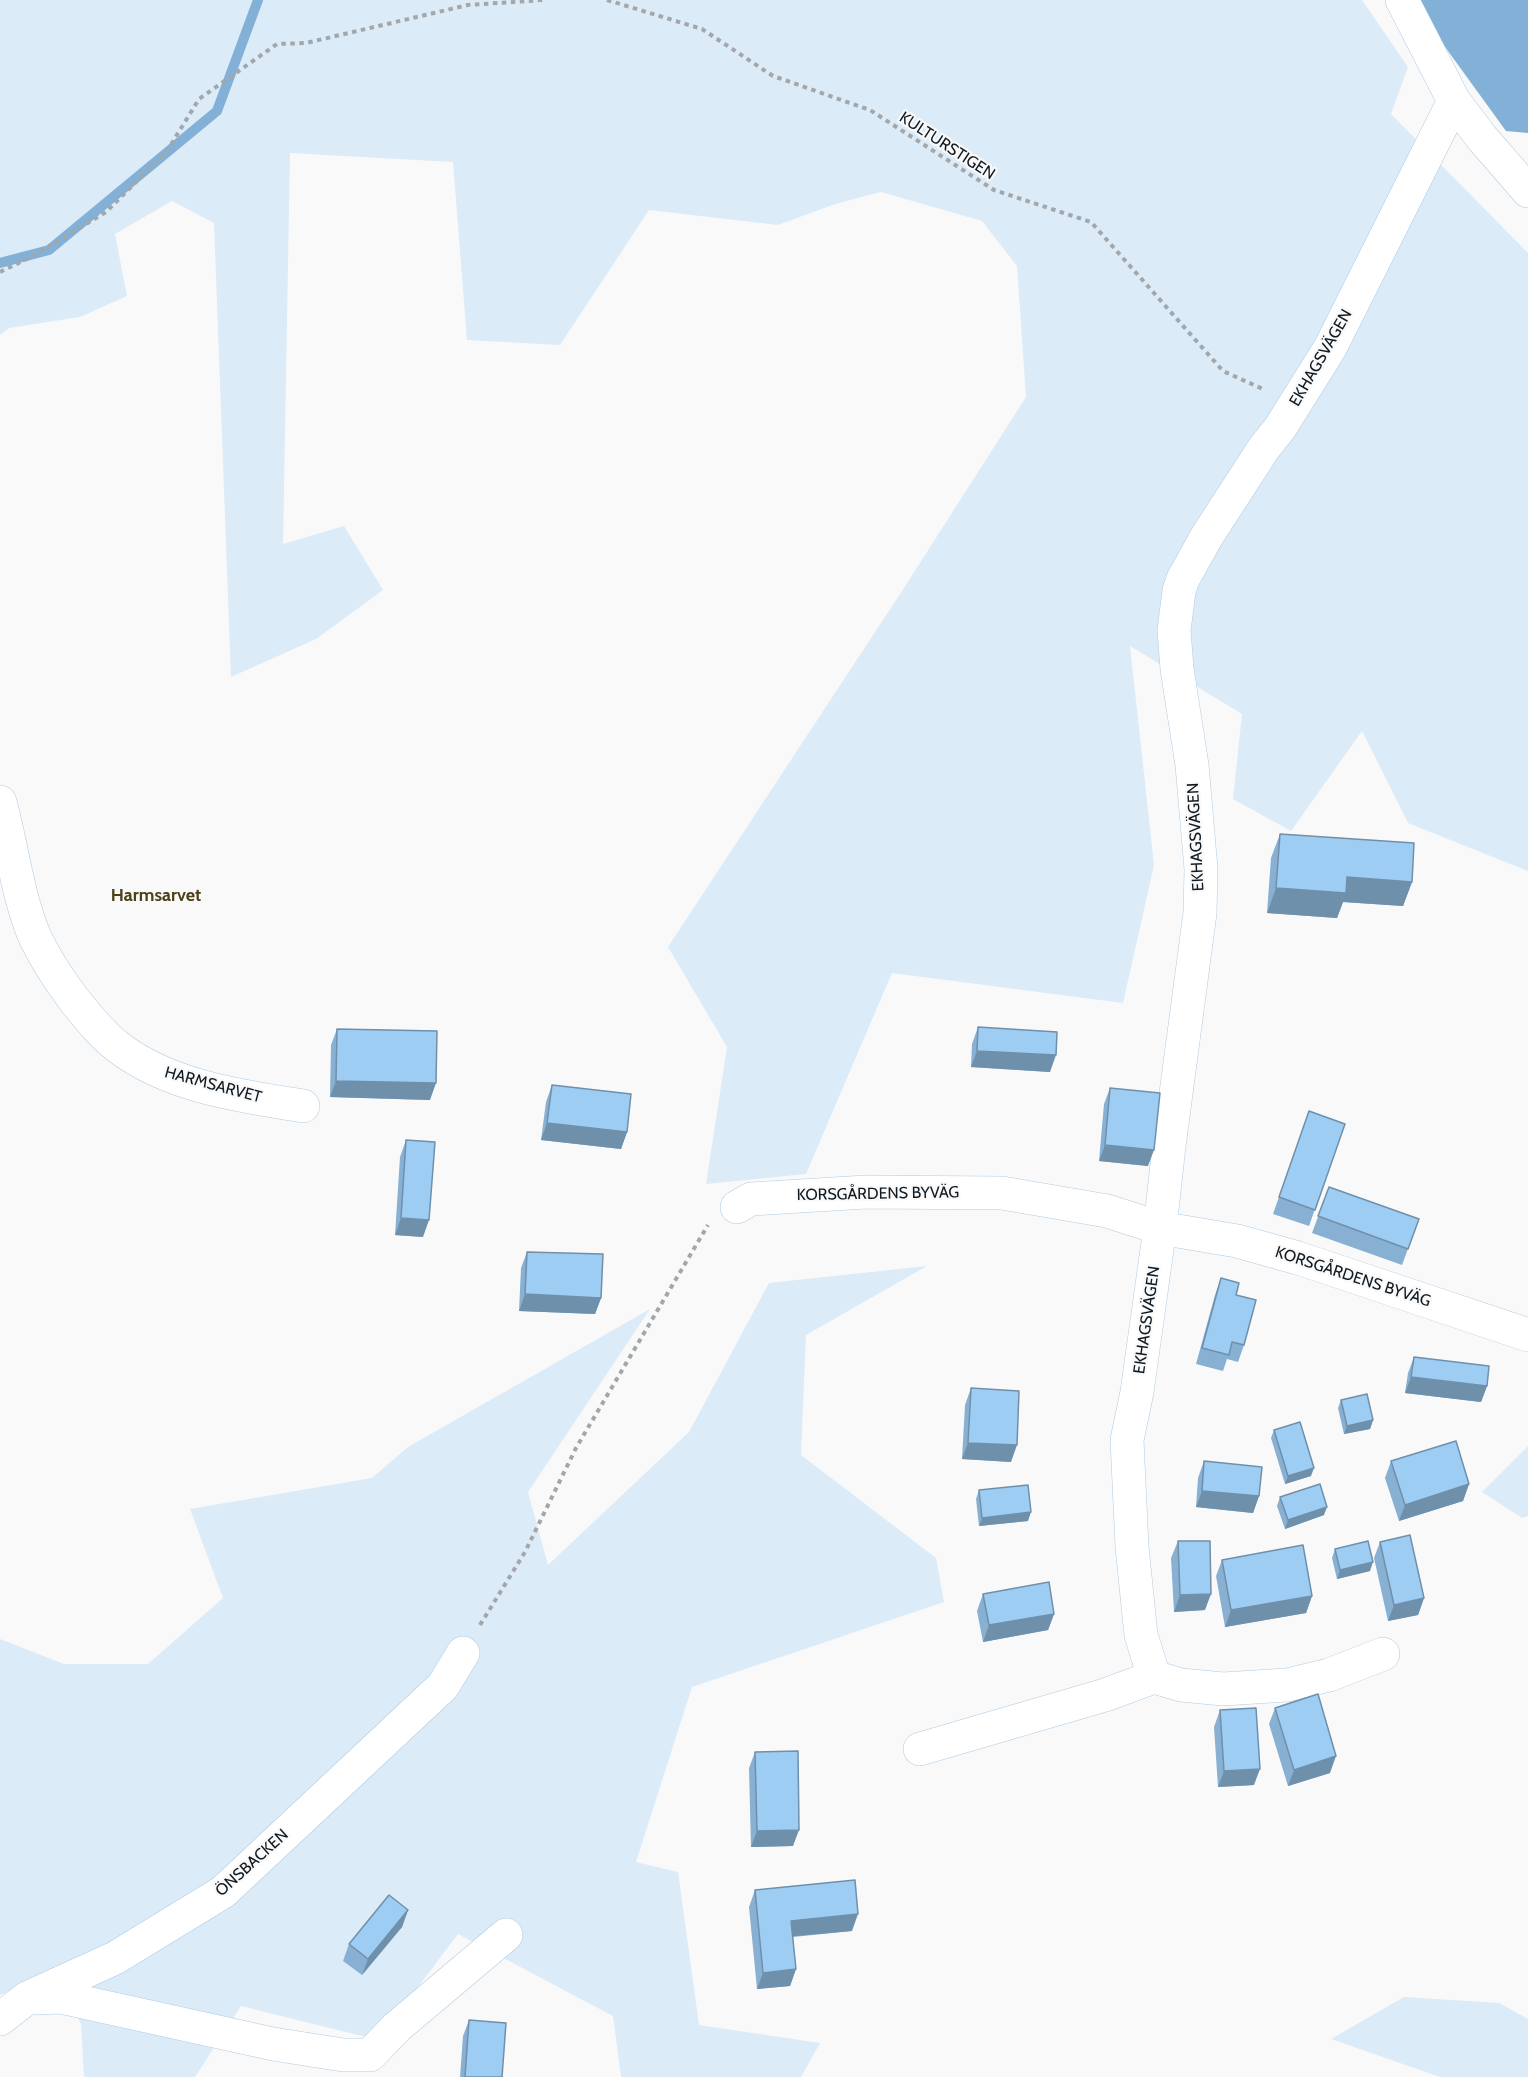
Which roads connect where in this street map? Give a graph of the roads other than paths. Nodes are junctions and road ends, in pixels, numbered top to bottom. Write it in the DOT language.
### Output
graph roads {
  1 [pos="1402,0"];
  2 [pos="1454,100"];
  3 [pos="1528,191"];
  4 [pos="0,802"];
  5 [pos="303,1106"];
  6 [pos="737,1207"];
  7 [pos="1161,1228"];
  8 [pos="1528,1335"];
  9 [pos="463,1653"];
  10 [pos="1383,1654"];
  11 [pos="1154,1677"];
  12 [pos="920,1749"];
  13 [pos="506,1935"];
  14 [pos="27,1998"];
  15 [pos="0,2019"];
  1 -- 2 [label="street"];
  2 -- 3 [label="street"];
  2 -- 7 [label="street, EKHAGSVÄGEN"];
  4 -- 5 [label="street, HARMSARVET"];
  6 -- 7 [label="street, KORSGÅRDENS BYVÄG"];
  7 -- 8 [label="street, KORSGÅRDENS BYVÄG"];
  7 -- 11 [label="street, EKHAGSVÄGEN"];
  9 -- 14 [label="street, ÖNSBACKEN"];
  10 -- 11 [label="street"];
  11 -- 12 [label="street"];
  13 -- 14 [label="street"];
  14 -- 15 [label="street, ÖNSBACKEN"];
}
